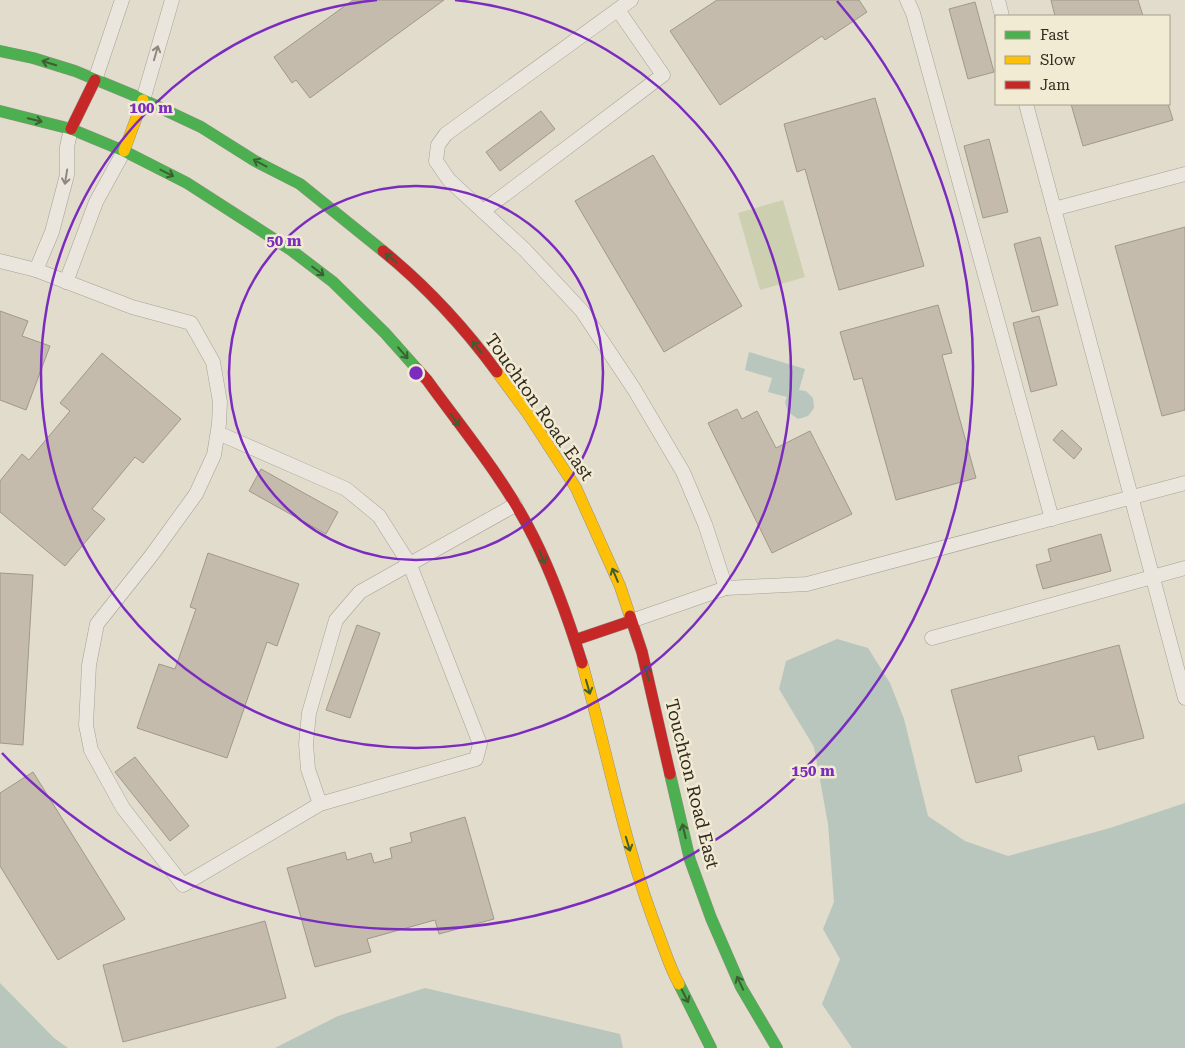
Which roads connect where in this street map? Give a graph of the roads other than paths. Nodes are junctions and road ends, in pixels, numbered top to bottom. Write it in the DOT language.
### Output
graph roads {
  1 [pos="122,0"];
  2 [pos="172,0"];
  3 [pos="631,0"];
  4 [pos="908,0"];
  5 [pos="998,0"];
  6 [pos="618,10"];
  7 [pos="1002,15"];
  8 [pos="0,52"];
  9 [pos="95,80"];
  10 [pos="143,100"];
  11 [pos="1026,105"];
  12 [pos="0,111"];
  13 [pos="71,129"];
  14 [pos="124,151"];
  15 [pos="1185,174"];
  16 [pos="1054,209"];
  17 [pos="483,211"];
  18 [pos="0,261"];
  19 [pos="36,270"];
  20 [pos="66,282"];
  21 [pos="218,432"];
  22 [pos="1185,483"];
  23 [pos="1131,498"];
  24 [pos="515,505"];
  25 [pos="1052,519"];
  26 [pos="410,565"];
  27 [pos="1185,568"];
  28 [pos="1152,577"];
  29 [pos="726,588"];
  30 [pos="631,621"];
  31 [pos="932,638"];
  32 [pos="575,640"];
  33 [pos="1185,698"];
  34 [pos="320,804"];
  35 [pos="712,1048"];
  36 [pos="777,1048"];
  1 -- 9 [label="lane"];
  10 -- 2 [label="lane, one-way"];
  3 -- 6 [label="lane"];
  4 -- 25 [label="lane"];
  5 -- 7 [label="lane"];
  6 -- 17 [label="lane"];
  6 -- 17 [label="lane"];
  9 -- 8 [label="street, Touchton Road East, one-way"];
  9 -- 10 [label="street, Touchton Road East"];
  9 -- 13 [label="street"];
  10 -- 14 [label="street"];
  30 -- 10 [label="street, Touchton Road East, one-way"];
  11 -- 16 [label="lane"];
  12 -- 13 [label="street, one-way"];
  13 -- 14 [label="street"];
  13 -- 19 [label="lane, one-way"];
  14 -- 20 [label="lane"];
  14 -- 24 [label="street, one-way"];
  15 -- 16 [label="lane"];
  16 -- 23 [label="lane"];
  17 -- 29 [label="lane"];
  18 -- 19 [label="lane"];
  19 -- 20 [label="lane"];
  20 -- 21 [label="lane"];
  21 -- 26 [label="lane"];
  21 -- 34 [label="lane"];
  22 -- 23 [label="lane"];
  23 -- 25 [label="lane"];
  23 -- 28 [label="lane"];
  24 -- 26 [label="lane"];
  24 -- 32 [label="street, one-way"];
  25 -- 29 [label="lane"];
  26 -- 34 [label="lane"];
  26 -- 34 [label="lane"];
  27 -- 28 [label="lane"];
  28 -- 31 [label="lane"];
  28 -- 33 [label="lane"];
  29 -- 30 [label="lane"];
  30 -- 32 [label="street"];
  36 -- 30 [label="street, Touchton Road East, one-way"];
  32 -- 35 [label="street, one-way"];
}
